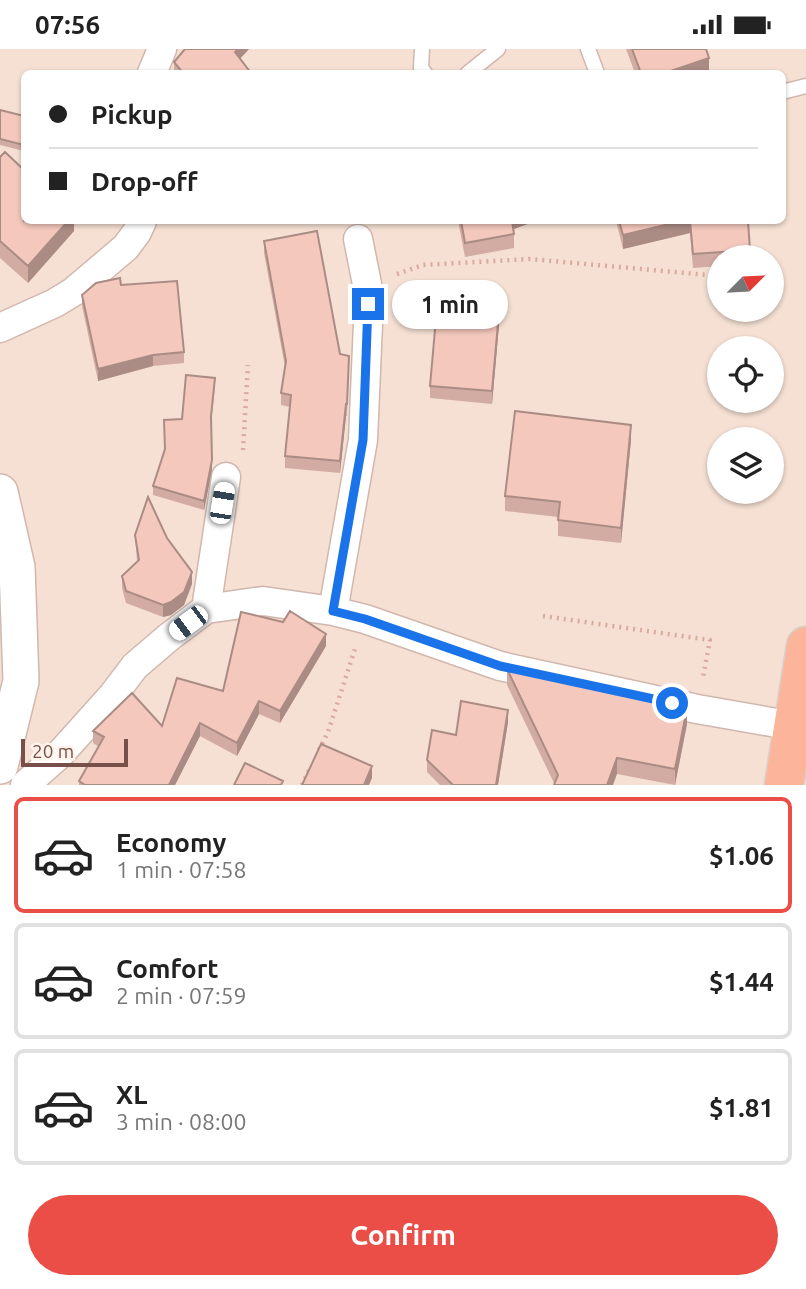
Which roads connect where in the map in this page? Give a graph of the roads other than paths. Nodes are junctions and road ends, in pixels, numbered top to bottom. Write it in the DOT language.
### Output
graph roads {
  1 [pos="162,49"];
  2 [pos="422,49"];
  3 [pos="498,49"];
  4 [pos="588,49"];
  5 [pos="153,70"];
  6 [pos="423,70"];
  7 [pos="472,70"];
  8 [pos="596,70"];
  9 [pos="806,86"];
  10 [pos="786,91"];
  11 [pos="141,224"];
  12 [pos="358,239"];
  13 [pos="0,328"];
  14 [pos="226,477"];
  15 [pos="0,492"];
  16 [pos="206,609"];
  17 [pos="333,611"];
  18 [pos="806,646"];
  19 [pos="794,726"];
  20 [pos="0,766"];
  21 [pos="25,785"];
  22 [pos="783,785"];
  1 -- 5 [label="street"];
  2 -- 6 [label="lane"];
  3 -- 7 [label="lane"];
  4 -- 8 [label="lane"];
  9 -- 10 [label="lane"];
  11 -- 13 [label="street"];
  12 -- 17 [label="street"];
  14 -- 16 [label="street"];
  15 -- 20 [label="street"];
  16 -- 17 [label="street"];
  16 -- 21 [label="street"];
  17 -- 19 [label="street"];
  18 -- 19 [label="highway"];
  19 -- 22 [label="highway"];
}
